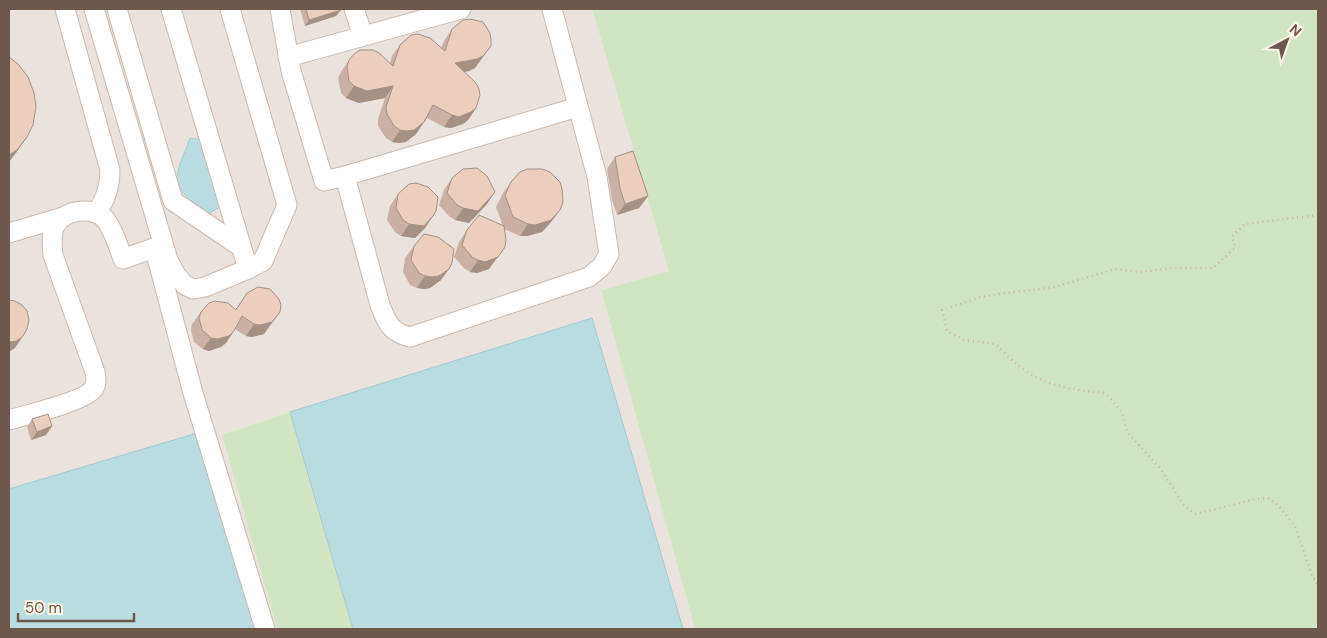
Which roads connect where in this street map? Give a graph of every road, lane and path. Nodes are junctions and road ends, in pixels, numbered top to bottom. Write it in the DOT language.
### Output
graph roads {
  1 [pos="65,9"];
  2 [pos="94,9"];
  3 [pos="118,9"];
  4 [pos="171,9"];
  5 [pos="230,9"];
  6 [pos="280,9"];
  7 [pos="354,9"];
  8 [pos="460,9"];
  9 [pos="552,9"];
  10 [pos="363,36"];
  11 [pos="288,57"];
  12 [pos="578,107"];
  13 [pos="345,176"];
  14 [pos="96,213"];
  15 [pos="1318,215"];
  16 [pos="63,216"];
  17 [pos="9,233"];
  18 [pos="157,241"];
  19 [pos="241,248"];
  20 [pos="248,269"];
  21 [pos="9,420"];
  22 [pos="1318,586"];
  23 [pos="265,629"];
  1 -- 14 [label="lane"];
  2 -- 18 [label="lane"];
  3 -- 19 [label="lane"];
  4 -- 19 [label="lane"];
  5 -- 20 [label="lane"];
  6 -- 11 [label="lane"];
  7 -- 10 [label="lane"];
  8 -- 10 [label="lane"];
  9 -- 12 [label="lane"];
  10 -- 11 [label="lane"];
  11 -- 13 [label="lane"];
  12 -- 13 [label="lane"];
  12 -- 13 [label="lane"];
  14 -- 16 [label="lane"];
  14 -- 18 [label="lane"];
  15 -- 22 [label="path"];
  16 -- 17 [label="lane"];
  16 -- 21 [label="lane"];
  18 -- 20 [label="lane"];
  18 -- 23 [label="lane"];
  19 -- 20 [label="lane"];
}
